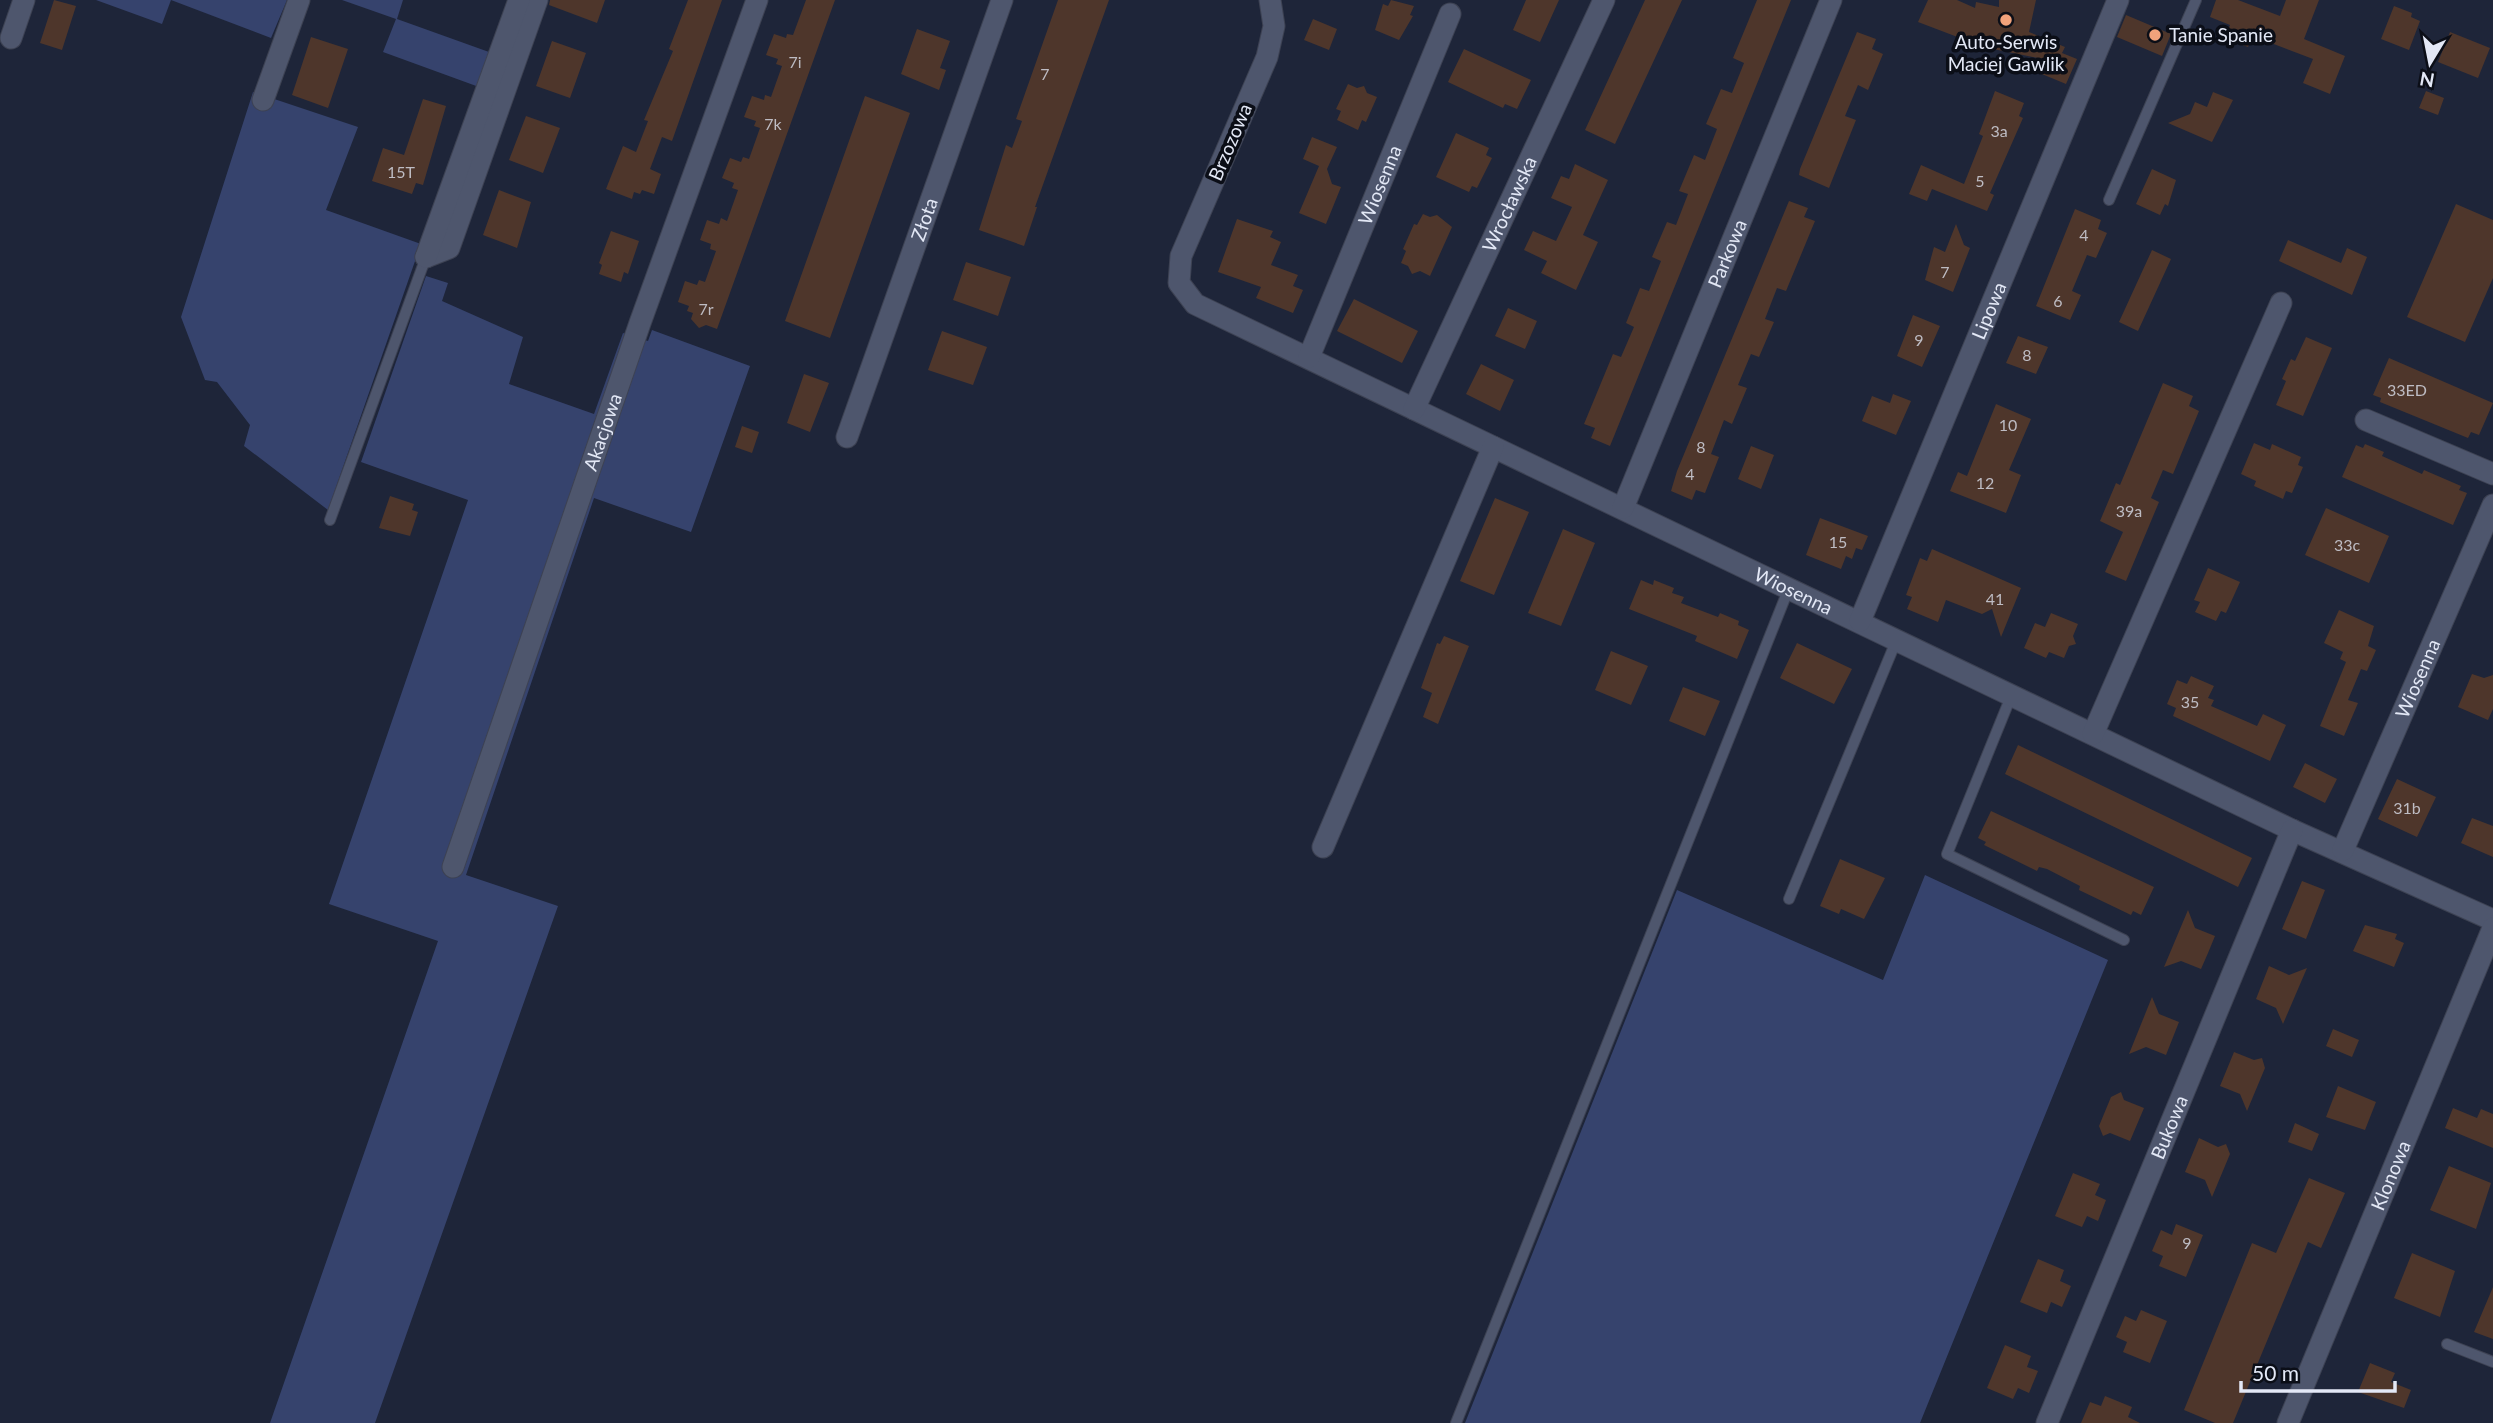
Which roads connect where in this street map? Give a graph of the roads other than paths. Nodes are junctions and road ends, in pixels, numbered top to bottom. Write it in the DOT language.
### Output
graph roads {
  1 [pos="24,0"];
  2 [pos="299,0"];
  3 [pos="519,0"];
  4 [pos="537,0"];
  5 [pos="757,0"];
  6 [pos="1002,0"];
  7 [pos="1270,0"];
  8 [pos="1604,0"];
  9 [pos="1831,0"];
  10 [pos="2118,0"];
  11 [pos="2196,0"];
  12 [pos="1450,14"];
  13 [pos="11,38"];
  14 [pos="263,100"];
  15 [pos="2109,200"];
  16 [pos="426,257"];
  17 [pos="1179,283"];
  18 [pos="2281,303"];
  19 [pos="1308,357"];
  20 [pos="1414,409"];
  21 [pos="2366,420"];
  22 [pos="846,437"];
  23 [pos="1493,447"];
  24 [pos="2493,474"];
  25 [pos="2493,505"];
  26 [pos="1623,508"];
  27 [pos="330,520"];
  28 [pos="1789,588"];
  29 [pos="1860,621"];
  30 [pos="1897,639"];
  31 [pos="2012,694"];
  32 [pos="2093,734"];
  33 [pos="2292,830"];
  34 [pos="1323,847"];
  35 [pos="2343,850"];
  36 [pos="453,867"];
  37 [pos="1789,899"];
  38 [pos="2493,920"];
  39 [pos="2493,928"];
  40 [pos="2124,940"];
  41 [pos="2447,1344"];
  42 [pos="2493,1362"];
  43 [pos="1456,1423"];
  44 [pos="2047,1423"];
  45 [pos="2288,1423"];
  1 -- 13 [label="street"];
  2 -- 14 [label="street"];
  3 -- 16 [label="street"];
  4 -- 16 [label="street"];
  5 -- 36 [label="street, Akacjowa"];
  6 -- 22 [label="street, Złota"];
  7 -- 17 [label="street, Brzozowa"];
  8 -- 20 [label="street, Wrocławska"];
  9 -- 26 [label="street, Parkowa"];
  10 -- 29 [label="street, Lipowa"];
  11 -- 15 [label="lane"];
  12 -- 19 [label="street, Wiosenna"];
  16 -- 27 [label="lane"];
  17 -- 19 [label="street, Wiosenna"];
  18 -- 32 [label="street"];
  19 -- 20 [label="street, Wiosenna"];
  20 -- 23 [label="street, Wiosenna"];
  21 -- 24 [label="street"];
  23 -- 26 [label="street, Wiosenna"];
  23 -- 34 [label="street"];
  25 -- 35 [label="street, Wiosenna"];
  26 -- 28 [label="street, Wiosenna"];
  28 -- 29 [label="street, Wiosenna"];
  28 -- 43 [label="lane"];
  29 -- 30 [label="street, Wiosenna"];
  30 -- 31 [label="street, Wiosenna"];
  30 -- 37 [label="lane"];
  31 -- 32 [label="street, Wiosenna"];
  31 -- 40 [label="lane"];
  32 -- 33 [label="street, Wiosenna"];
  33 -- 35 [label="street, Wiosenna"];
  33 -- 44 [label="street, Bukowa"];
  35 -- 38 [label="street, Wiosenna"];
  39 -- 45 [label="street, Klonowa"];
  41 -- 42 [label="lane"];
}
